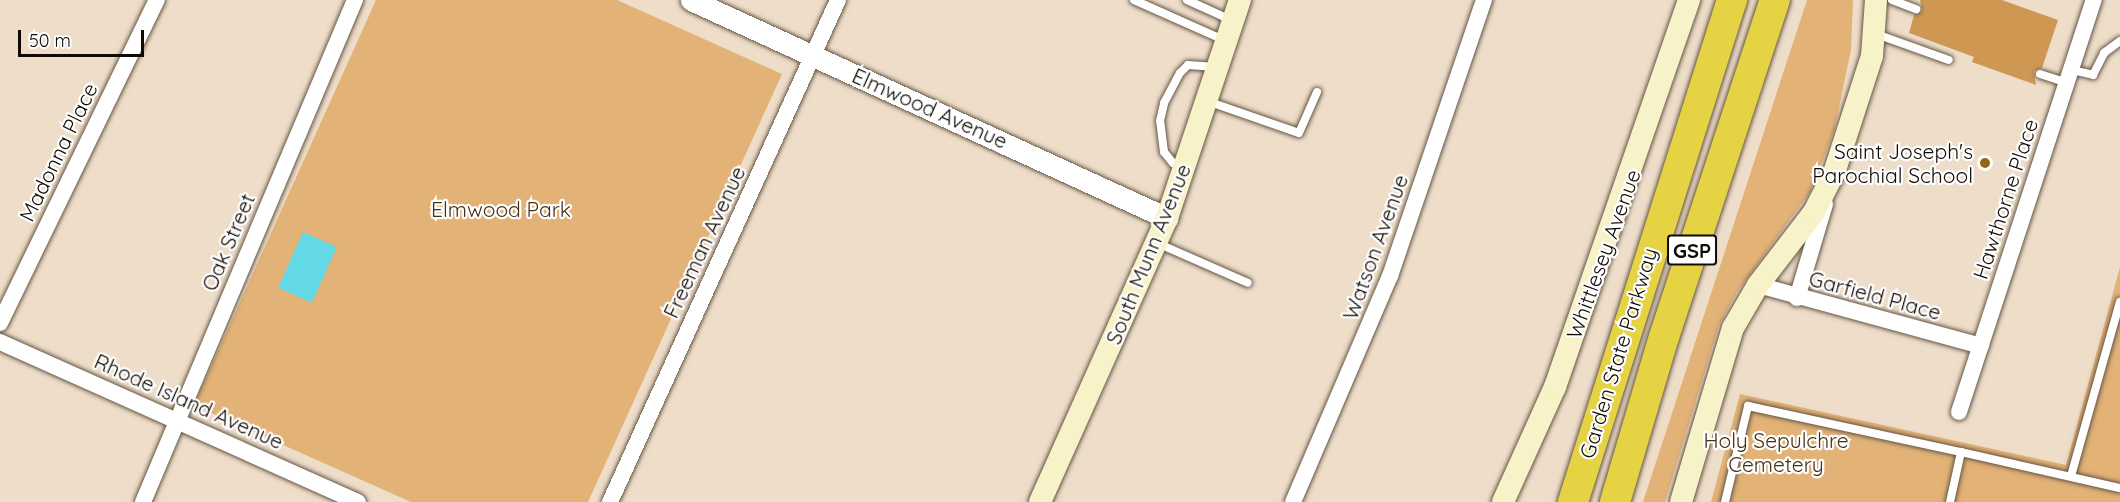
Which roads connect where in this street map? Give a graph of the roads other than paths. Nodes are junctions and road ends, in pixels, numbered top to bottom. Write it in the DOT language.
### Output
graph roads {
  1 [pos="157,0"];
  2 [pos="355,0"];
  3 [pos="691,0"];
  4 [pos="838,0"];
  5 [pos="1134,0"];
  6 [pos="1187,0"];
  7 [pos="1484,0"];
  8 [pos="1689,0"];
  9 [pos="1732,0"];
  10 [pos="1775,0"];
  11 [pos="1876,0"];
  12 [pos="1892,0"];
  13 [pos="2094,0"];
  14 [pos="1916,9"];
  15 [pos="1233,21"];
  16 [pos="1879,35"];
  17 [pos="2120,41"];
  18 [pos="814,56"];
  19 [pos="1872,56"];
  20 [pos="1949,60"];
  21 [pos="1207,66"];
  22 [pos="2040,74"];
  23 [pos="2069,76"];
  24 [pos="1317,92"];
  25 [pos="1206,101"];
  26 [pos="1184,166"];
  27 [pos="1834,173"];
  28 [pos="1167,218"];
  29 [pos="1156,243"];
  30 [pos="1248,283"];
  31 [pos="1758,285"];
  32 [pos="1797,298"];
  33 [pos="2120,302"];
  34 [pos="0,323"];
  35 [pos="0,342"];
  36 [pos="1981,346"];
  37 [pos="1959,412"];
  38 [pos="176,420"];
  39 [pos="1961,452"];
  40 [pos="2071,476"];
  41 [pos="2120,488"];
  42 [pos="143,502"];
  43 [pos="358,502"];
  44 [pos="610,502"];
  45 [pos="1040,502"];
  46 [pos="1293,502"];
  47 [pos="1503,502"];
  48 [pos="1573,502"];
  49 [pos="1615,502"];
  50 [pos="1681,502"];
  51 [pos="1725,502"];
  52 [pos="1950,502"];
  1 -- 34 [label="street, Madonna Place"];
  2 -- 38 [label="street, Oak Street"];
  3 -- 18 [label="street, Elmwood Avenue"];
  4 -- 18 [label="street, Freeman Avenue"];
  5 -- 15 [label="lane"];
  6 -- 15 [label="lane"];
  7 -- 46 [label="street, Watson Avenue"];
  8 -- 47 [label="main road, Whittlesey Avenue"];
  9 -- 48 [label="highway, Garden State Parkway / GSP"];
  10 -- 49 [label="highway, Garden State Parkway / GSP"];
  11 -- 19 [label="main road"];
  12 -- 14 [label="lane"];
  12 -- 16 [label="main road"];
  13 -- 23 [label="street, Hawthorne Place"];
  15 -- 21 [label="main road, South Munn Avenue"];
  16 -- 19 [label="main road"];
  16 -- 20 [label="lane"];
  17 -- 23 [label="lane"];
  18 -- 28 [label="street, Elmwood Avenue"];
  18 -- 44 [label="street, Freeman Avenue"];
  19 -- 27 [label="main road"];
  21 -- 25 [label="main road, South Munn Avenue"];
  21 -- 26 [label="lane"];
  22 -- 23 [label="lane"];
  23 -- 36 [label="street, Hawthorne Place"];
  24 -- 25 [label="lane"];
  25 -- 26 [label="main road, South Munn Avenue"];
  26 -- 28 [label="main road, South Munn Avenue"];
  27 -- 31 [label="main road"];
  27 -- 32 [label="street"];
  28 -- 29 [label="main road, South Munn Avenue"];
  29 -- 30 [label="lane"];
  29 -- 45 [label="main road, South Munn Avenue"];
  31 -- 32 [label="street, Garfield Place"];
  31 -- 50 [label="main road"];
  32 -- 36 [label="street, Garfield Place"];
  33 -- 40 [label="lane"];
  35 -- 38 [label="street, Rhode Island Avenue"];
  36 -- 37 [label="street, Hawthorne Place"];
  38 -- 42 [label="street, Oak Street"];
  38 -- 43 [label="street, Rhode Island Avenue"];
  39 -- 40 [label="lane"];
  39 -- 51 [label="lane"];
  39 -- 52 [label="lane"];
  40 -- 41 [label="lane"];
}
